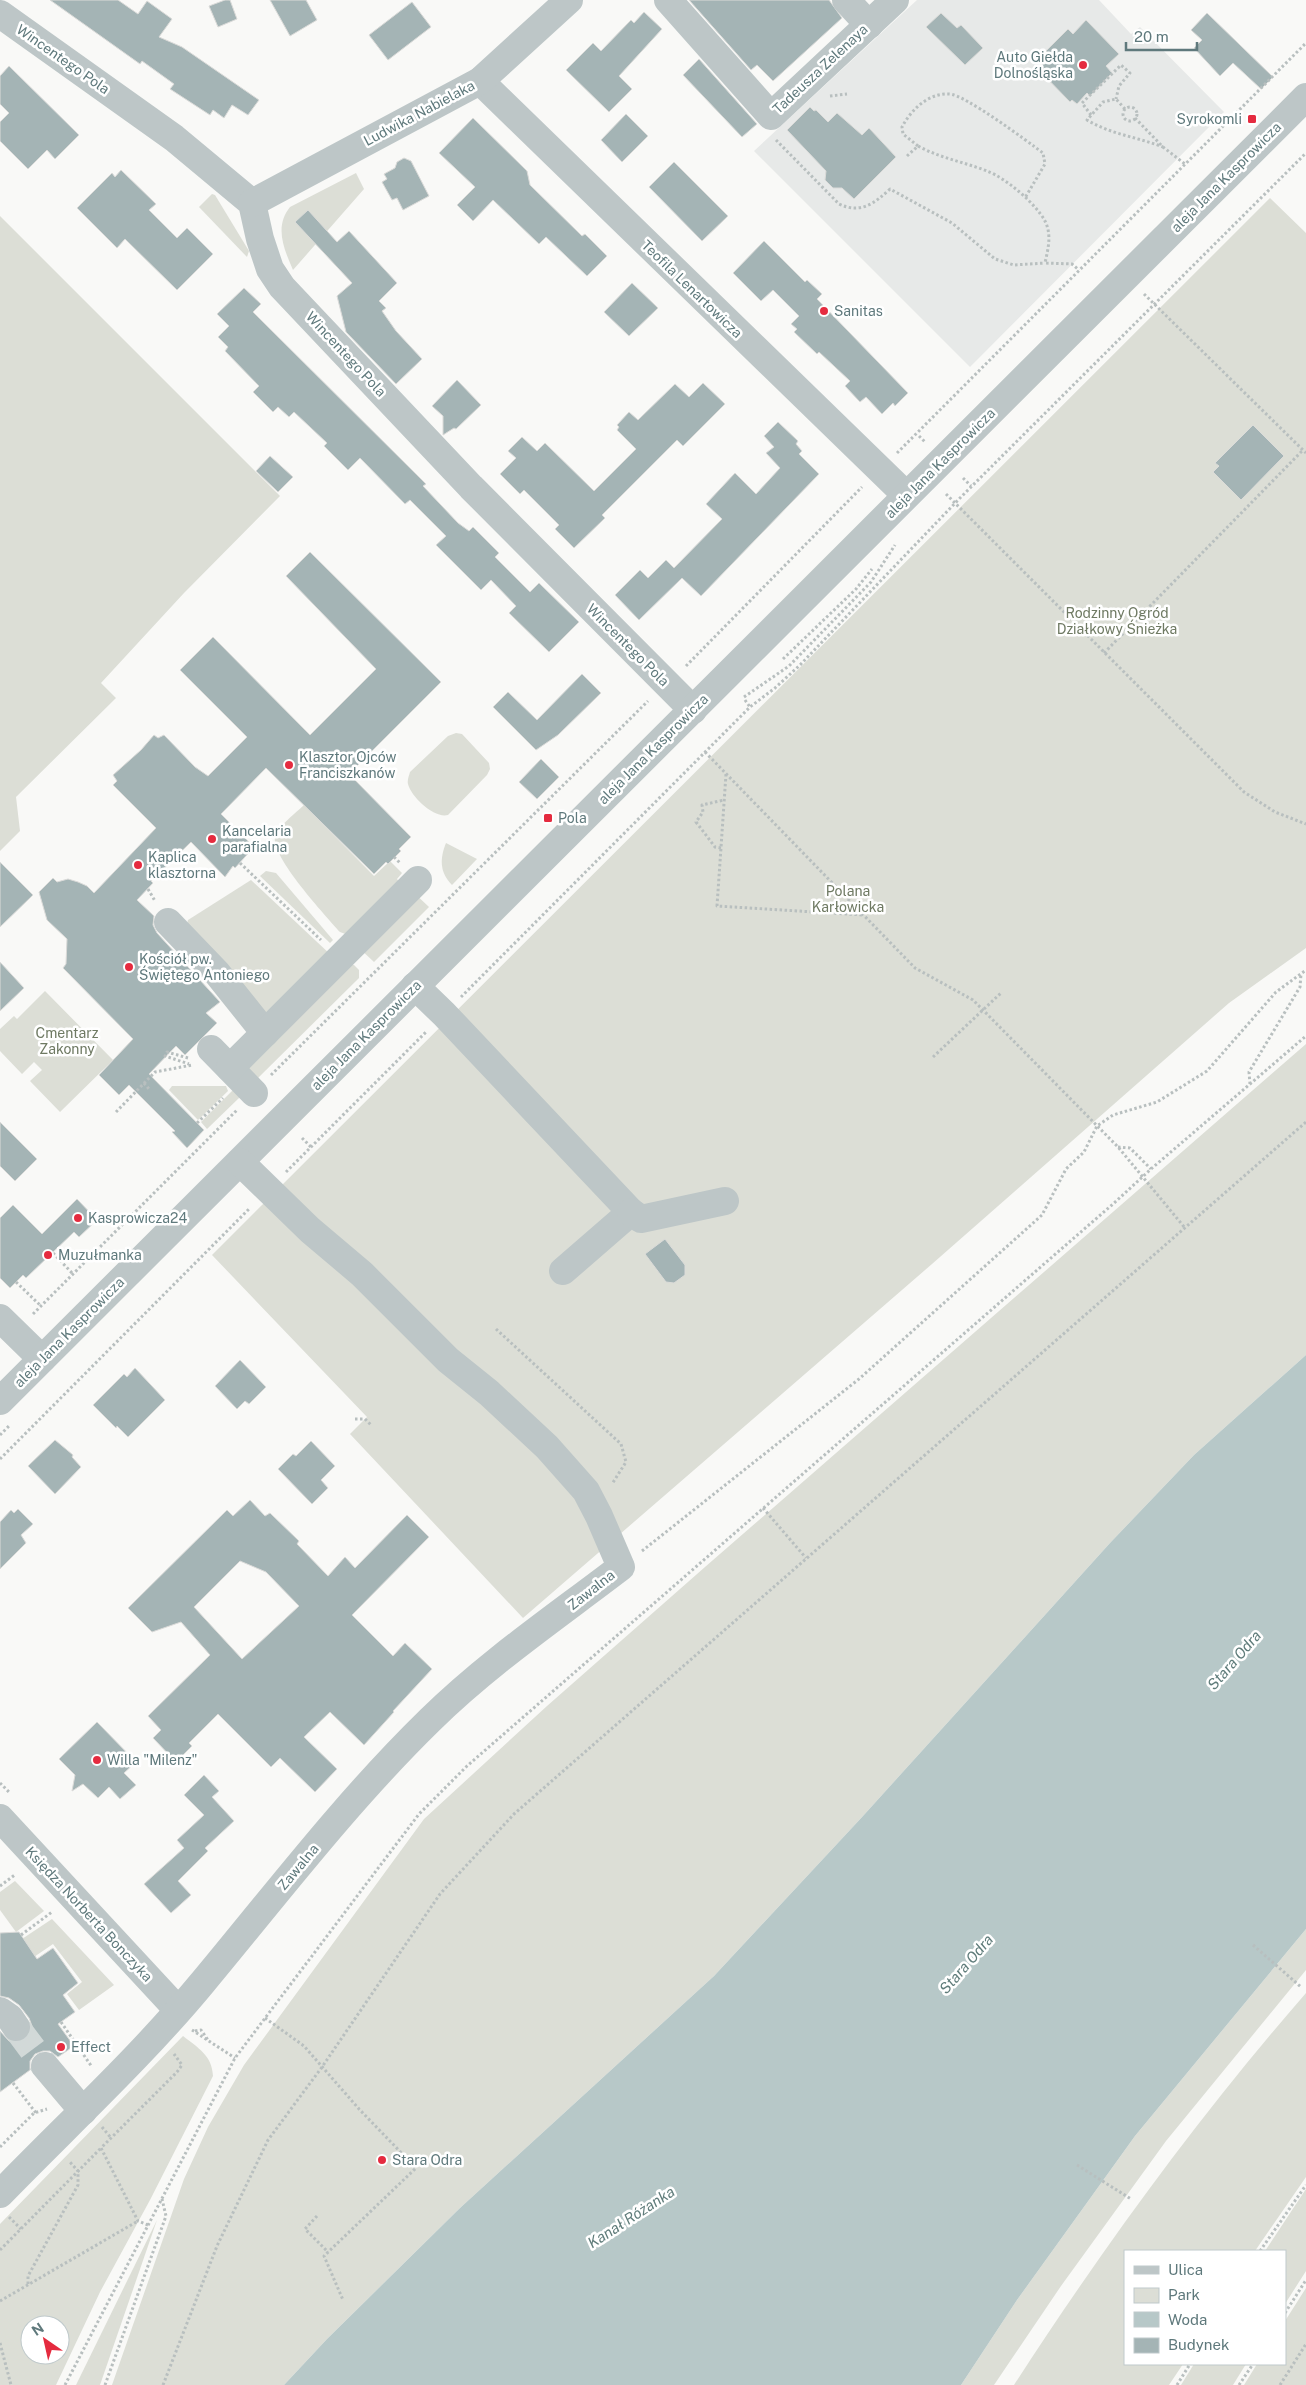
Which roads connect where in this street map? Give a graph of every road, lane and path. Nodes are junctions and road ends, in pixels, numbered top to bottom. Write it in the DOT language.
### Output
graph roads {
  1 [pos="569,0"];
  2 [pos="668,0"];
  3 [pos="846,0"];
  4 [pos="895,0"];
  5 [pos="0,14"];
  6 [pos="869,25"];
  7 [pos="1306,43"];
  8 [pos="480,80"];
  9 [pos="847,94"];
  10 [pos="827,96"];
  11 [pos="1306,97"];
  12 [pos="1116,99"];
  13 [pos="1125,109"];
  14 [pos="1091,115"];
  15 [pos="1136,118"];
  16 [pos="775,139"];
  17 [pos="918,146"];
  18 [pos="1163,147"];
  19 [pos="1306,153"];
  20 [pos="907,156"];
  21 [pos="1184,164"];
  22 [pos="1025,198"];
  23 [pos="252,203"];
  24 [pos="1044,263"];
  25 [pos="1079,270"];
  26 [pos="1146,296"];
  27 [pos="1155,304"];
  28 [pos="1304,451"];
  29 [pos="892,458"];
  30 [pos="963,478"];
  31 [pos="864,486"];
  32 [pos="972,486"];
  33 [pos="946,494"];
  34 [pos="906,495"];
  35 [pos="955,503"];
  36 [pos="871,582"];
  37 [pos="877,586"];
  38 [pos="1104,653"];
  39 [pos="789,666"];
  40 [pos="684,668"];
  41 [pos="652,697"];
  42 [pos="746,700"];
  43 [pos="750,707"];
  44 [pos="694,710"];
  45 [pos="705,752"];
  46 [pos="726,773"];
  47 [pos="724,800"];
  48 [pos="1306,824"];
  49 [pos="721,848"];
  50 [pos="394,857"];
  51 [pos="240,863"];
  52 [pos="409,871"];
  53 [pos="864,915"];
  54 [pos="168,922"];
  55 [pos="344,952"];
  56 [pos="1306,970"];
  57 [pos="1301,973"];
  58 [pos="415,986"];
  59 [pos="1002,992"];
  60 [pos="983,1010"];
  61 [pos="265,1033"];
  62 [pos="1306,1036"];
  63 [pos="933,1057"];
  64 [pos="219,1069"];
  65 [pos="144,1083"];
  66 [pos="1250,1084"];
  67 [pos="149,1089"];
  68 [pos="116,1112"];
  69 [pos="1306,1122"];
  70 [pos="197,1123"];
  71 [pos="1097,1126"];
  72 [pos="302,1138"];
  73 [pos="311,1147"];
  74 [pos="1118,1147"];
  75 [pos="240,1162"];
  76 [pos="1151,1169"];
  77 [pos="1143,1176"];
  78 [pos="725,1201"];
  79 [pos="631,1212"];
  80 [pos="1186,1228"];
  81 [pos="53,1253"];
  82 [pos="563,1271"];
  83 [pos="73,1274"];
  84 [pos="16,1282"];
  85 [pos="40,1306"];
  86 [pos="7,1325"];
  87 [pos="496,1330"];
  88 [pos="42,1359"];
  89 [pos="0,1401"];
  90 [pos="356,1419"];
  91 [pos="371,1425"];
  92 [pos="593,1505"];
  93 [pos="763,1508"];
  94 [pos="806,1558"];
  95 [pos="621,1567"];
  96 [pos="0,1783"];
  97 [pos="6,1807"];
  98 [pos="16,1874"];
  99 [pos="0,1886"];
  100 [pos="52,1912"];
  101 [pos="21,1935"];
  102 [pos="1253,1945"];
  103 [pos="1301,1987"];
  104 [pos="265,2018"];
  105 [pos="185,2020"];
  106 [pos="61,2022"];
  107 [pos="168,2048"];
  108 [pos="235,2058"];
  109 [pos="45,2066"];
  110 [pos="322,2067"];
  111 [pos="94,2068"];
  112 [pos="13,2083"];
  113 [pos="53,2107"];
  114 [pos="36,2113"];
  115 [pos="90,2116"];
  116 [pos="111,2138"];
  117 [pos="0,2147"];
  118 [pos="101,2148"];
  119 [pos="63,2155"];
  120 [pos="1077,2165"];
  121 [pos="78,2171"];
  122 [pos="1306,2185"];
  123 [pos="162,2198"];
  124 [pos="1131,2199"];
  125 [pos="3,2204"];
  126 [pos="317,2216"];
  127 [pos="138,2221"];
  128 [pos="148,2226"];
  129 [pos="21,2229"];
  130 [pos="0,2250"];
  131 [pos="1261,2250"];
  132 [pos="328,2252"];
  133 [pos="1306,2280"];
  134 [pos="28,2284"];
  135 [pos="342,2300"];
  136 [pos="0,2301"];
  137 [pos="1286,2311"];
  138 [pos="0,2343"];
  139 [pos="1306,2344"];
  140 [pos="1189,2365"];
  141 [pos="1252,2365"];
  142 [pos="11,2385"];
  143 [pos="65,2385"];
  144 [pos="105,2385"];
  145 [pos="163,2385"];
  146 [pos="1176,2385"];
  147 [pos="1239,2385"];
  148 [pos="1280,2385"];
  1 -- 8 [label="street, Ludwika Nabielaka"];
  2 -- 6 [label="street, Tadeusza Zelenaya"];
  3 -- 6 [label="street"];
  4 -- 6 [label="street, Tadeusza Zelenaya"];
  5 -- 23 [label="street, Wincentego Pola"];
  7 -- 21 [label="path"];
  8 -- 23 [label="street, Ludwika Nabielaka"];
  8 -- 34 [label="street, Teofila Lenartowicza"];
  9 -- 10 [label="path"];
  11 -- 34 [label="street, aleja Jana Kasprowicza"];
  12 -- 13 [label="path"];
  12 -- 14 [label="path"];
  12 -- 14 [label="path"];
  13 -- 15 [label="path"];
  13 -- 15 [label="path"];
  14 -- 18 [label="path"];
  15 -- 18 [label="path"];
  16 -- 24 [label="path"];
  17 -- 20 [label="path"];
  17 -- 22 [label="path"];
  17 -- 22 [label="path"];
  18 -- 21 [label="path"];
  19 -- 27 [label="path"];
  21 -- 25 [label="path"];
  22 -- 24 [label="path"];
  23 -- 44 [label="street, Wincentego Pola"];
  24 -- 25 [label="path"];
  25 -- 29 [label="path"];
  26 -- 27 [label="path"];
  27 -- 28 [label="path"];
  27 -- 32 [label="path"];
  28 -- 38 [label="path"];
  30 -- 32 [label="path"];
  31 -- 40 [label="path"];
  32 -- 35 [label="path"];
  33 -- 35 [label="path"];
  34 -- 44 [label="street, aleja Jana Kasprowicza"];
  35 -- 37 [label="path"];
  35 -- 38 [label="path"];
  36 -- 39 [label="path"];
  38 -- 48 [label="path"];
  41 -- 64 [label="path"];
  42 -- 43 [label="path"];
  44 -- 58 [label="street, aleja Jana Kasprowicza"];
  45 -- 46 [label="path"];
  46 -- 47 [label="path"];
  46 -- 53 [label="path"];
  47 -- 49 [label="path"];
  47 -- 49 [label="path"];
  49 -- 53 [label="path"];
  50 -- 52 [label="path"];
  51 -- 55 [label="path"];
  52 -- 55 [label="street"];
  53 -- 60 [label="path"];
  54 -- 61 [label="street"];
  55 -- 61 [label="street"];
  56 -- 57 [label="path"];
  57 -- 66 [label="path"];
  57 -- 71 [label="path"];
  58 -- 75 [label="street, aleja Jana Kasprowicza"];
  58 -- 79 [label="street"];
  59 -- 60 [label="path"];
  60 -- 63 [label="path"];
  60 -- 71 [label="path"];
  61 -- 64 [label="street"];
  62 -- 66 [label="path"];
  64 -- 64 [label="path"];
  64 -- 64 [label="path"];
  64 -- 65 [label="path"];
  64 -- 70 [label="path"];
  64 -- 83 [label="path"];
  65 -- 67 [label="path"];
  65 -- 68 [label="path"];
  66 -- 76 [label="path"];
  69 -- 80 [label="path"];
  71 -- 74 [label="path"];
  71 -- 95 [label="path"];
  72 -- 73 [label="path"];
  74 -- 76 [label="path"];
  74 -- 77 [label="path"];
  75 -- 88 [label="street, aleja Jana Kasprowicza"];
  75 -- 92 [label="street"];
  76 -- 77 [label="path"];
  77 -- 80 [label="path"];
  77 -- 93 [label="path"];
  78 -- 79 [label="street"];
  79 -- 82 [label="street"];
  80 -- 94 [label="path"];
  81 -- 83 [label="path"];
  83 -- 85 [label="path"];
  84 -- 85 [label="path"];
  85 -- 86 [label="path"];
  86 -- 88 [label="street"];
  87 -- 92 [label="path"];
  88 -- 89 [label="street, aleja Jana Kasprowicza"];
  90 -- 91 [label="path"];
  92 -- 95 [label="street"];
  93 -- 94 [label="path"];
  93 -- 104 [label="path"];
  94 -- 110 [label="path"];
  95 -- 105 [label="street, Zawalna"];
  96 -- 97 [label="path"];
  97 -- 105 [label="street, Księdza Norberta Bonczyka"];
  98 -- 99 [label="path"];
  100 -- 101 [label="path"];
  102 -- 103 [label="path"];
  104 -- 108 [label="path"];
  104 -- 110 [label="path"];
  105 -- 108 [label="path"];
  105 -- 115 [label="street, Zawalna"];
  106 -- 111 [label="path"];
  107 -- 116 [label="path"];
  108 -- 123 [label="path"];
  109 -- 115 [label="street"];
  110 -- 132 [label="path"];
  110 -- 145 [label="path"];
  112 -- 114 [label="path"];
  113 -- 114 [label="path"];
  114 -- 117 [label="path"];
  115 -- 116 [label="path"];
  115 -- 125 [label="street, Zawalna"];
  116 -- 118 [label="path"];
  118 -- 121 [label="path"];
  118 -- 127 [label="path"];
  119 -- 121 [label="path"];
  120 -- 124 [label="path"];
  121 -- 129 [label="path"];
  121 -- 134 [label="path"];
  122 -- 131 [label="path"];
  123 -- 128 [label="path"];
  123 -- 144 [label="path"];
  125 -- 129 [label="path"];
  126 -- 132 [label="path"];
  127 -- 128 [label="path"];
  127 -- 134 [label="path"];
  128 -- 143 [label="path"];
  129 -- 130 [label="path"];
  132 -- 135 [label="path"];
  133 -- 137 [label="path"];
  134 -- 136 [label="path"];
  138 -- 142 [label="path"];
  139 -- 148 [label="path"];
  140 -- 146 [label="path"];
  141 -- 147 [label="path"];
}
